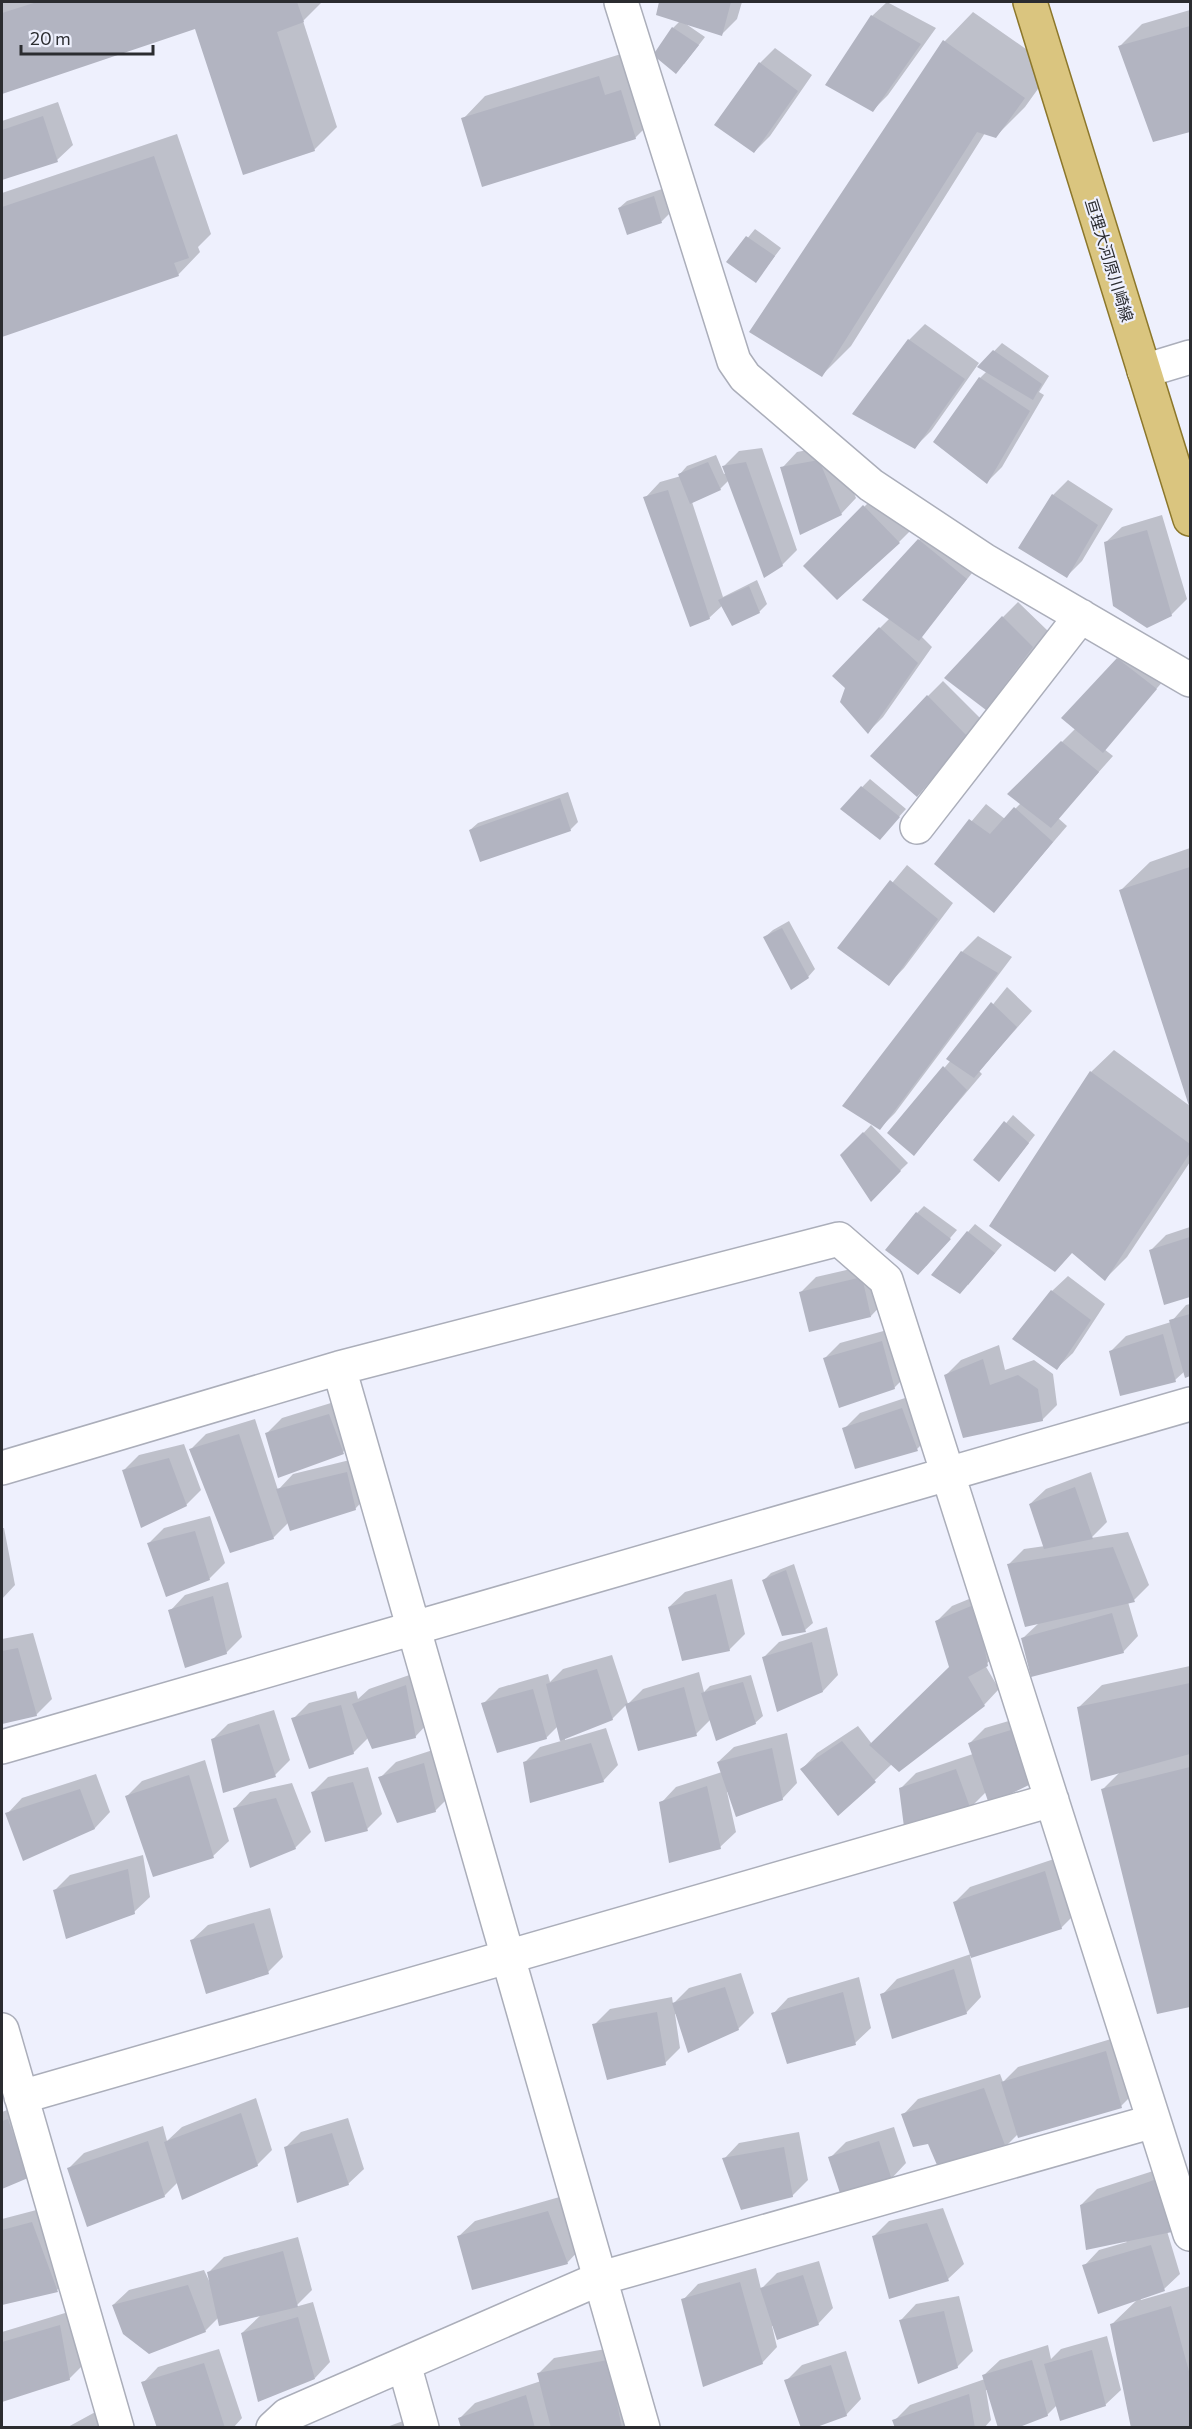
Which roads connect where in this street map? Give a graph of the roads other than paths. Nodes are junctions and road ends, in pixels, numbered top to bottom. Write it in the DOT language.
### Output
graph roads {
  1 [pos="621,2"];
  2 [pos="1030,2"];
  3 [pos="1191,357"];
  4 [pos="1144,371"];
  5 [pos="1191,519"];
  6 [pos="1081,616"];
  7 [pos="1191,680"];
  8 [pos="917,827"];
  9 [pos="339,1368"];
  10 [pos="1191,1404"];
  11 [pos="2,1468"];
  12 [pos="947,1472"];
  13 [pos="413,1627"];
  14 [pos="2,1747"];
  15 [pos="1052,1800"];
  16 [pos="508,1957"];
  17 [pos="2,2030"];
  18 [pos="21,2097"];
  19 [pos="1154,2121"];
  20 [pos="1191,2234"];
  21 [pos="601,2278"];
  22 [pos="404,2364"];
  23 [pos="283,2423"];
  24 [pos="117,2427"];
  25 [pos="422,2427"];
  26 [pos="643,2427"];
  1 -- 6 [label="street"];
  2 -- 4 [label="main road, 亘理大河原川崎線"];
  3 -- 4 [label="street"];
  4 -- 5 [label="main road, 亘理大河原川崎線"];
  6 -- 7 [label="street"];
  6 -- 8 [label="street"];
  9 -- 11 [label="street"];
  9 -- 12 [label="street"];
  9 -- 13 [label="street"];
  10 -- 12 [label="street"];
  12 -- 13 [label="street"];
  12 -- 15 [label="street"];
  13 -- 14 [label="street"];
  13 -- 16 [label="street"];
  15 -- 16 [label="street"];
  15 -- 19 [label="street"];
  16 -- 18 [label="street"];
  16 -- 21 [label="street"];
  17 -- 18 [label="street"];
  18 -- 24 [label="street"];
  19 -- 20 [label="street"];
  19 -- 21 [label="street"];
  21 -- 22 [label="street"];
  21 -- 26 [label="street"];
  22 -- 23 [label="street"];
  22 -- 25 [label="street"];
}
